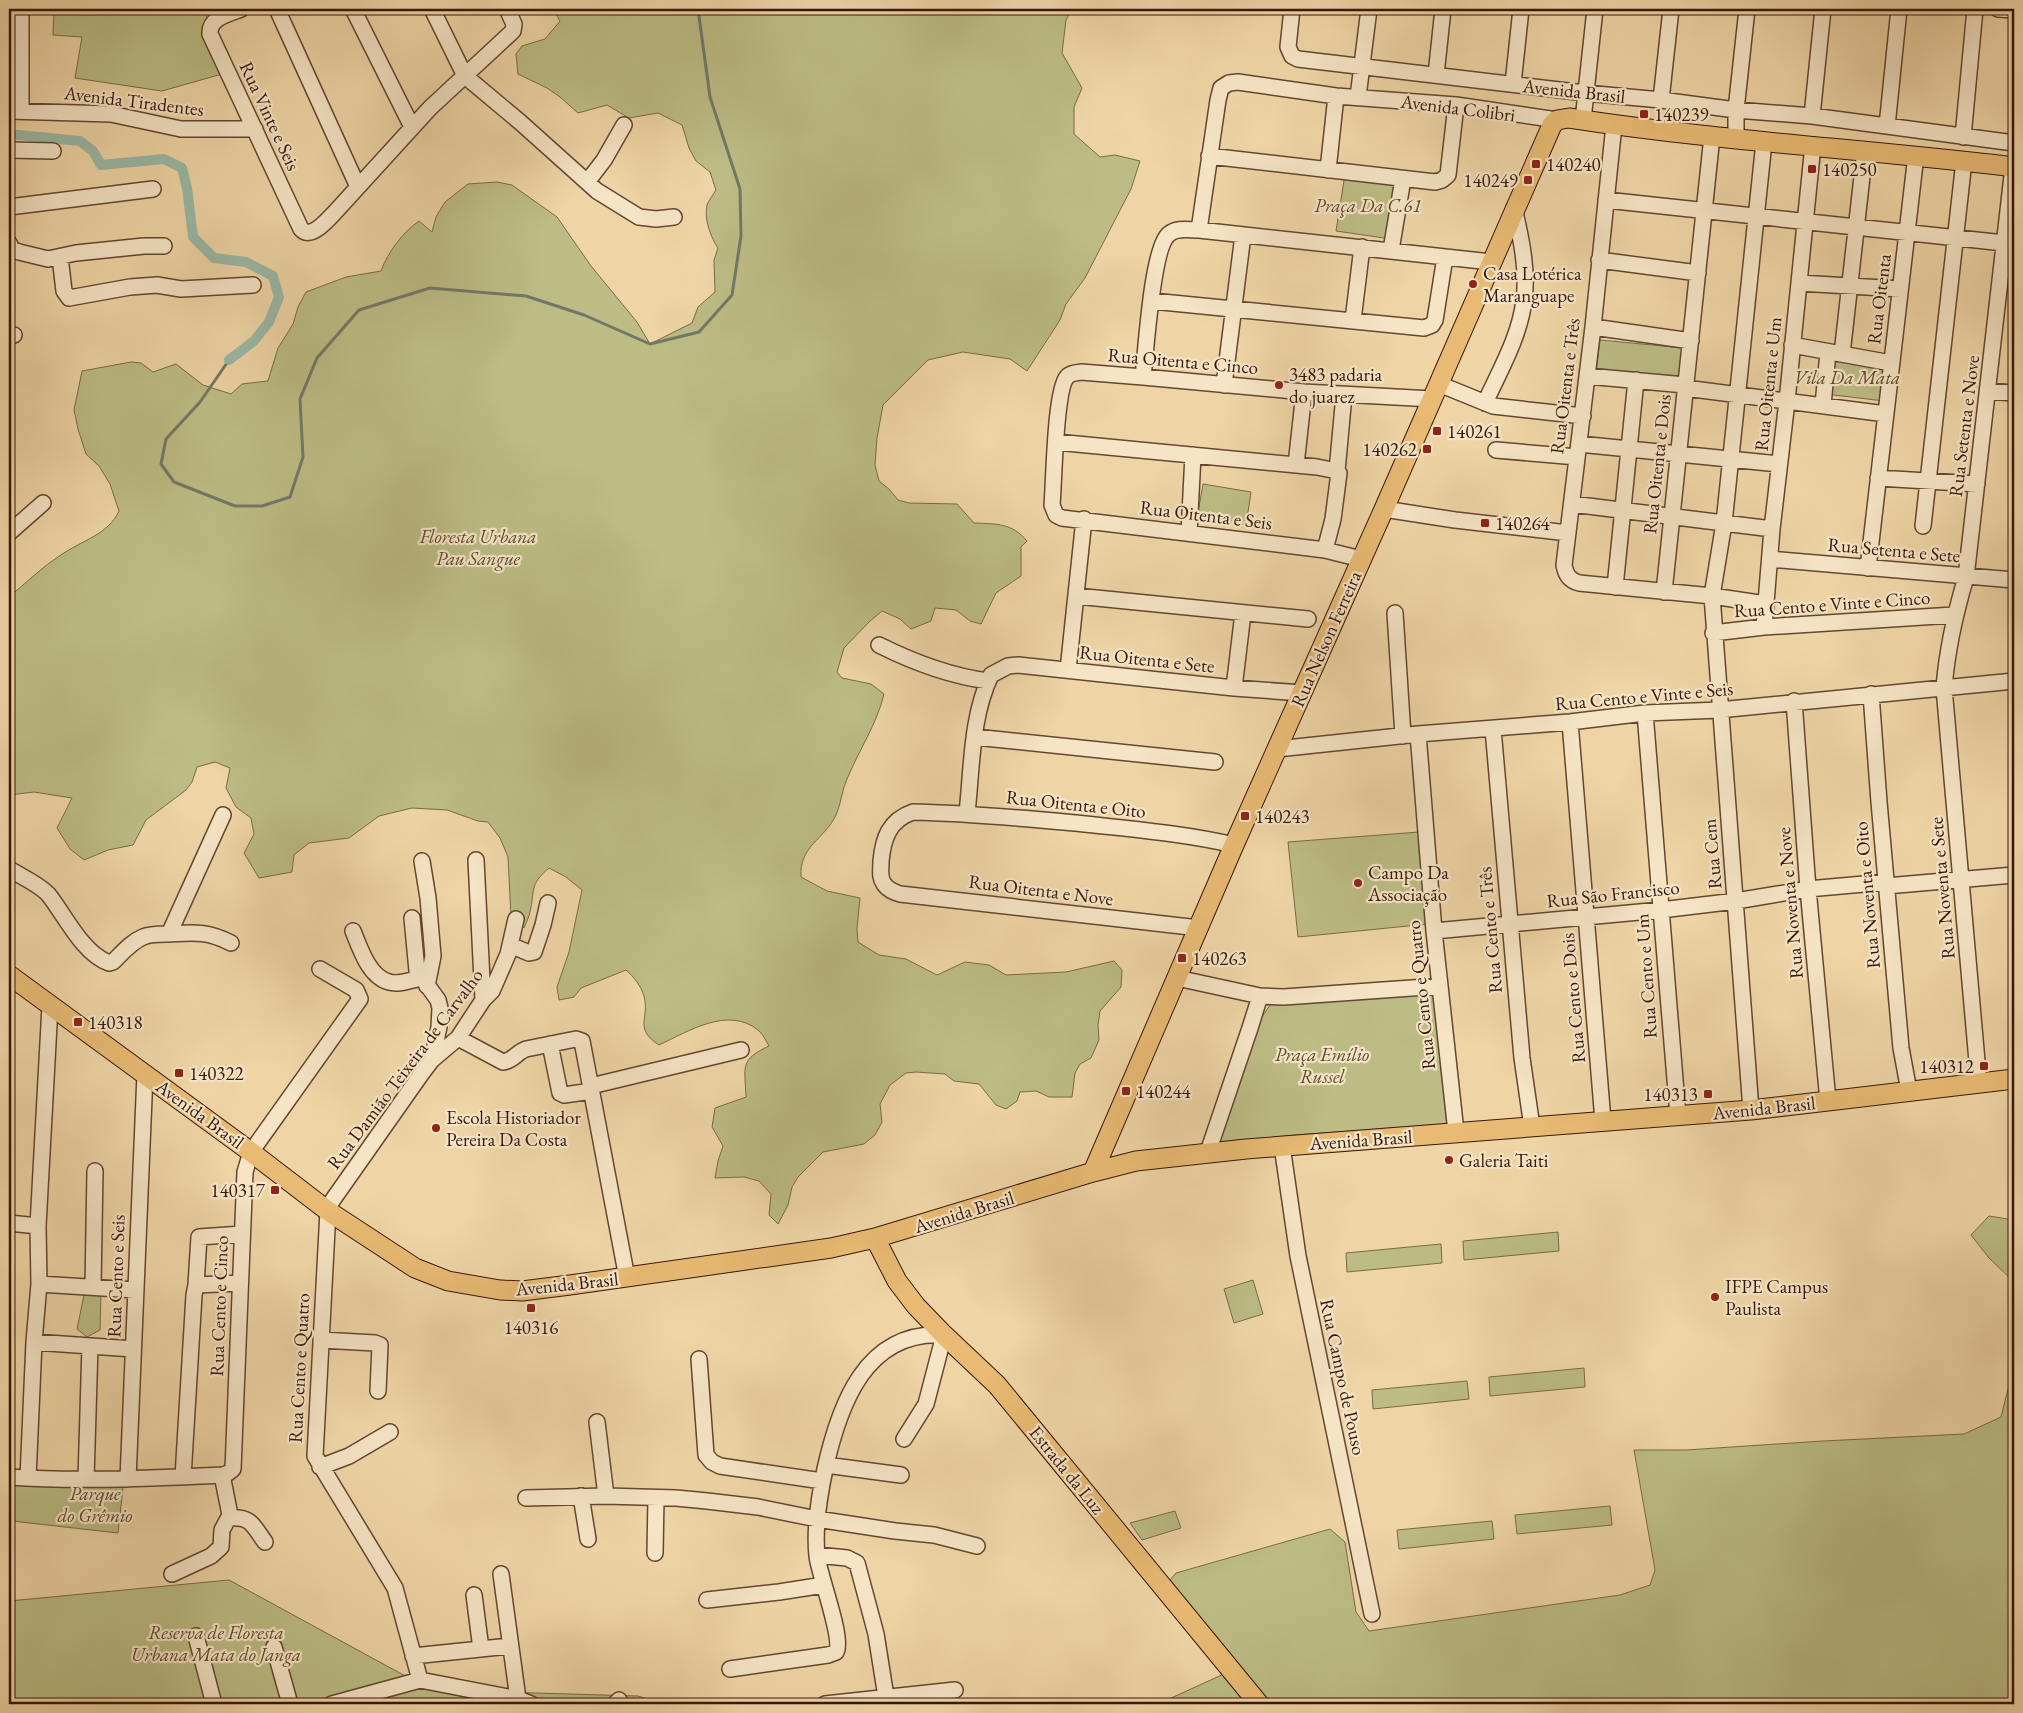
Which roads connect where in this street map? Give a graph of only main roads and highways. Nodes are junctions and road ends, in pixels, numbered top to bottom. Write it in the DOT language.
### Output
graph roads {
  1 [pos="1570,120"];
  2 [pos="2014,167"];
  3 [pos="9,975"];
  4 [pos="2014,1079"];
  5 [pos="1093,1172"];
  6 [pos="875,1238"];
  7 [pos="1258,1704"];
  1 -- 2 [label="main road, Avenida Colibri"];
  1 -- 5 [label="main road, Rua Nelson Ferreira"];
  3 -- 6 [label="main road, Avenida Brasil"];
  4 -- 5 [label="main road, Avenida Brasil"];
  5 -- 6 [label="main road, Avenida Brasil"];
  6 -- 7 [label="main road, Estrada da Luz"];
}
